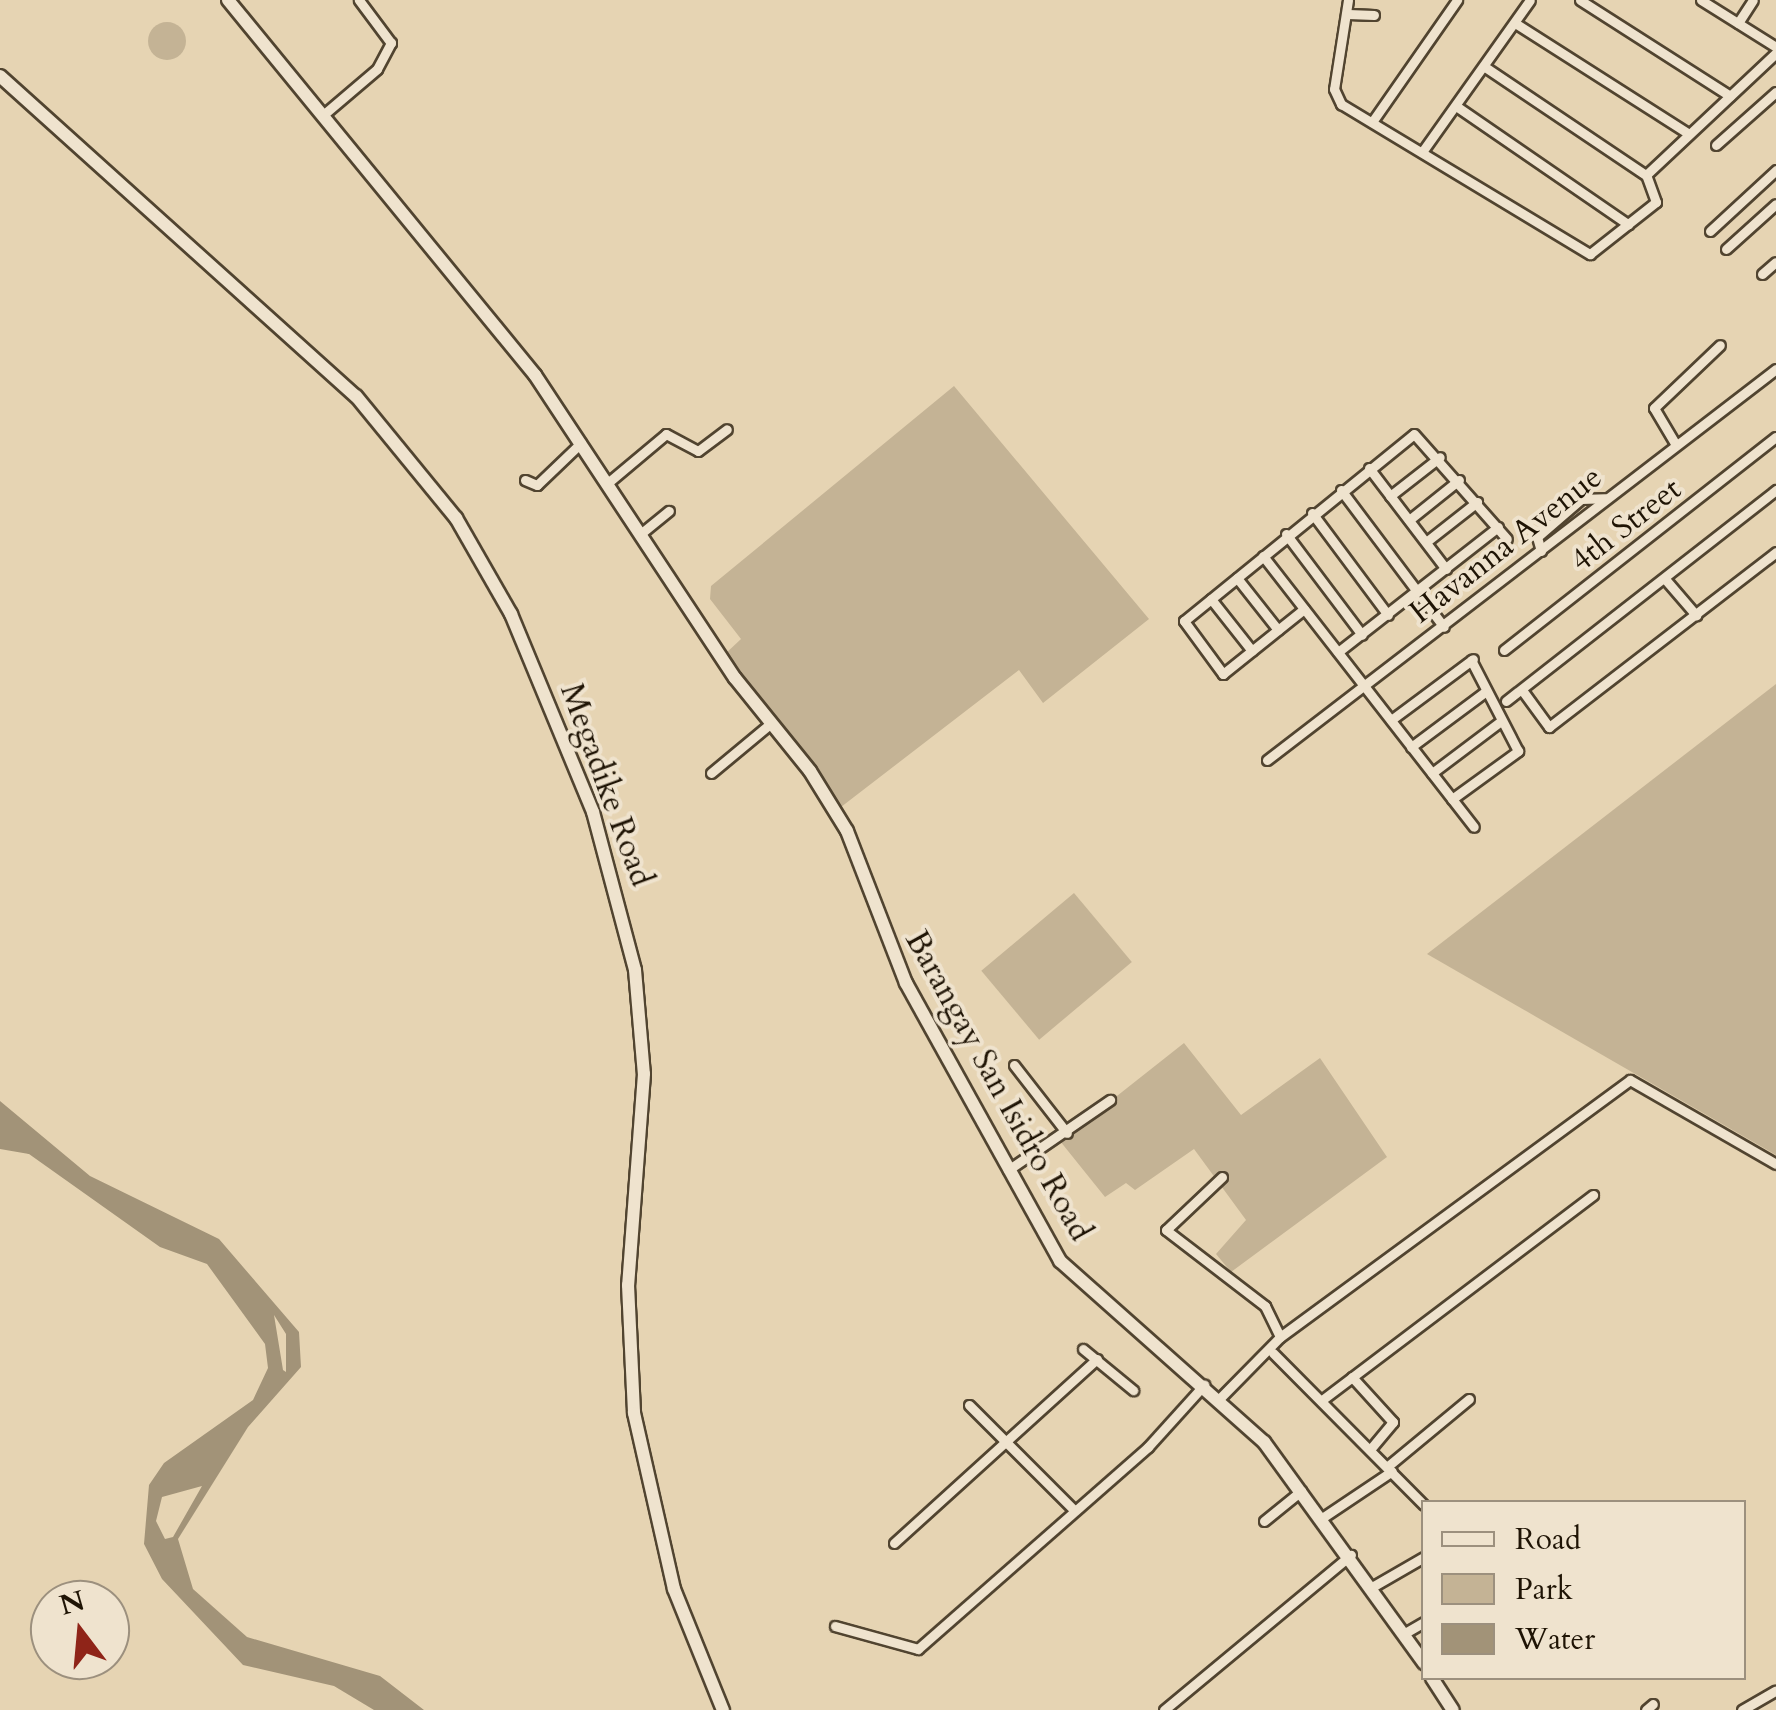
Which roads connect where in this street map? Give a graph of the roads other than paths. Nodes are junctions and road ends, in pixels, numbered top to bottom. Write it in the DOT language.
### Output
graph roads {
  1 [pos="228,0"];
  2 [pos="359,0"];
  3 [pos="1348,0"];
  4 [pos="1457,0"];
  5 [pos="1530,0"];
  6 [pos="1580,0"];
  7 [pos="1701,0"];
  8 [pos="1753,0"];
  9 [pos="1348,14"];
  10 [pos="1374,15"];
  11 [pos="1515,23"];
  12 [pos="1738,23"];
  13 [pos="1776,50"];
  14 [pos="1485,66"];
  15 [pos="0,76"];
  16 [pos="1776,92"];
  17 [pos="1730,96"];
  18 [pos="1456,106"];
  19 [pos="324,116"];
  20 [pos="1372,122"];
  21 [pos="1689,134"];
  22 [pos="1716,144"];
  23 [pos="1422,152"];
  24 [pos="1776,170"];
  25 [pos="1646,175"];
  26 [pos="1776,204"];
  27 [pos="1628,224"];
  28 [pos="1710,231"];
  29 [pos="1726,249"];
  30 [pos="1776,262"];
  31 [pos="1762,274"];
  32 [pos="1720,345"];
  33 [pos="1776,369"];
  34 [pos="726,429"];
  35 [pos="1776,437"];
  36 [pos="583,440"];
  37 [pos="1676,445"];
  38 [pos="1440,456"];
  39 [pos="1370,468"];
  40 [pos="525,480"];
  41 [pos="1460,480"];
  42 [pos="610,481"];
  43 [pos="1341,490"];
  44 [pos="1776,490"];
  45 [pos="1390,496"];
  46 [pos="1477,502"];
  47 [pos="669,511"];
  48 [pos="1312,513"];
  49 [pos="1409,520"];
  50 [pos="1498,527"];
  51 [pos="644,532"];
  52 [pos="1286,534"];
  53 [pos="1507,539"];
  54 [pos="1426,542"];
  55 [pos="1776,552"];
  56 [pos="1263,556"];
  57 [pos="1446,569"];
  58 [pos="1237,578"];
  59 [pos="1665,579"];
  60 [pos="1417,591"];
  61 [pos="1211,599"];
  62 [pos="1304,608"];
  63 [pos="1388,614"];
  64 [pos="1696,615"];
  65 [pos="1444,627"];
  66 [pos="1278,630"];
  67 [pos="1362,635"];
  68 [pos="1252,650"];
  69 [pos="1504,650"];
  70 [pos="1338,652"];
  71 [pos="1364,688"];
  72 [pos="1522,690"];
  73 [pos="1486,691"];
  74 [pos="1506,702"];
  75 [pos="1391,720"];
  76 [pos="1501,720"];
  77 [pos="770,724"];
  78 [pos="1412,747"];
  79 [pos="1267,760"];
  80 [pos="711,774"];
  81 [pos="1432,774"];
  82 [pos="1452,799"];
  83 [pos="1474,828"];
  84 [pos="1014,1065"];
  85 [pos="1110,1100"];
  86 [pos="1068,1133"];
  87 [pos="1776,1164"];
  88 [pos="1008,1170"];
  89 [pos="1222,1178"];
  90 [pos="1594,1195"];
  91 [pos="1280,1336"];
  92 [pos="1084,1349"];
  93 [pos="1272,1352"];
  94 [pos="1097,1359"];
  95 [pos="1352,1377"];
  96 [pos="1205,1383"];
  97 [pos="1133,1390"];
  98 [pos="1222,1397"];
  99 [pos="1469,1399"];
  100 [pos="1322,1400"];
  101 [pos="969,1405"];
  102 [pos="1005,1442"];
  103 [pos="1371,1448"];
  104 [pos="1390,1468"];
  105 [pos="1301,1491"];
  106 [pos="1421,1502"];
  107 [pos="1074,1510"];
  108 [pos="1322,1518"];
  109 [pos="1264,1521"];
  110 [pos="894,1544"];
  111 [pos="1351,1555"];
  112 [pos="1421,1559"];
  113 [pos="1372,1587"];
  114 [pos="1421,1624"];
  115 [pos="835,1626"];
  116 [pos="1405,1633"];
  117 [pos="1421,1658"];
  118 [pos="1433,1680"];
  119 [pos="1776,1690"];
  120 [pos="1761,1698"];
  121 [pos="723,1710"];
  122 [pos="1164,1710"];
  123 [pos="1452,1710"];
  124 [pos="1742,1710"];
  125 [pos="1767,1710"];
  1 -- 19 [label="street, Barangay San Isidro Road"];
  2 -- 19 [label="street"];
  3 -- 9 [label="street"];
  4 -- 20 [label="street"];
  5 -- 11 [label="street"];
  6 -- 17 [label="street"];
  7 -- 12 [label="street"];
  8 -- 12 [label="street"];
  9 -- 10 [label="street"];
  9 -- 20 [label="street"];
  11 -- 14 [label="street"];
  11 -- 21 [label="street"];
  12 -- 13 [label="street"];
  13 -- 17 [label="street"];
  14 -- 18 [label="street"];
  14 -- 25 [label="street"];
  15 -- 121 [label="street, Megadike Road"];
  16 -- 22 [label="street"];
  17 -- 21 [label="street"];
  18 -- 23 [label="street"];
  18 -- 27 [label="street"];
  19 -- 36 [label="street, Barangay San Isidro Road"];
  20 -- 23 [label="street"];
  21 -- 25 [label="street"];
  23 -- 27 [label="street"];
  24 -- 28 [label="street"];
  25 -- 27 [label="street"];
  26 -- 29 [label="street"];
  30 -- 31 [label="street"];
  32 -- 37 [label="street"];
  33 -- 37 [label="street, Havanna Avenue"];
  34 -- 42 [label="street"];
  35 -- 69 [label="street, 4th Street"];
  36 -- 40 [label="street"];
  36 -- 42 [label="street, Barangay San Isidro Road"];
  37 -- 65 [label="street, Havanna Avenue"];
  38 -- 39 [label="street"];
  38 -- 41 [label="street"];
  38 -- 45 [label="street"];
  39 -- 43 [label="street"];
  39 -- 45 [label="street"];
  41 -- 46 [label="street"];
  41 -- 49 [label="street"];
  42 -- 51 [label="street, Barangay San Isidro Road"];
  43 -- 48 [label="street"];
  43 -- 60 [label="street"];
  44 -- 59 [label="street"];
  45 -- 49 [label="street"];
  46 -- 50 [label="street"];
  46 -- 54 [label="street"];
  47 -- 51 [label="street"];
  48 -- 52 [label="street"];
  48 -- 63 [label="street"];
  49 -- 54 [label="street"];
  50 -- 53 [label="street"];
  50 -- 57 [label="street"];
  51 -- 77 [label="street, Barangay San Isidro Road"];
  52 -- 56 [label="street"];
  52 -- 67 [label="street"];
  54 -- 57 [label="street"];
  55 -- 64 [label="street"];
  56 -- 58 [label="street"];
  56 -- 62 [label="street"];
  57 -- 60 [label="street"];
  58 -- 61 [label="street"];
  58 -- 66 [label="street"];
  59 -- 64 [label="street"];
  59 -- 72 [label="street"];
  60 -- 63 [label="street"];
  60 -- 65 [label="street"];
  61 -- 68 [label="street"];
  61 -- 68 [label="street"];
  62 -- 66 [label="street"];
  62 -- 70 [label="street"];
  63 -- 67 [label="street"];
  64 -- 72 [label="street"];
  65 -- 71 [label="street, Havanna Avenue"];
  66 -- 68 [label="street"];
  67 -- 70 [label="street"];
  70 -- 71 [label="street"];
  71 -- 75 [label="street"];
  71 -- 79 [label="street, Havanna Avenue"];
  72 -- 74 [label="street"];
  73 -- 75 [label="street"];
  73 -- 76 [label="street"];
  73 -- 78 [label="street"];
  75 -- 78 [label="street"];
  76 -- 81 [label="street"];
  76 -- 82 [label="street"];
  77 -- 80 [label="street"];
  77 -- 88 [label="street, Barangay San Isidro Road"];
  78 -- 81 [label="street"];
  81 -- 82 [label="street"];
  82 -- 83 [label="street"];
  84 -- 86 [label="street"];
  85 -- 86 [label="street"];
  86 -- 88 [label="street"];
  87 -- 91 [label="street"];
  88 -- 96 [label="street, Barangay San Isidro Road"];
  89 -- 91 [label="street"];
  90 -- 95 [label="street"];
  91 -- 93 [label="street"];
  92 -- 94 [label="street"];
  93 -- 98 [label="street"];
  93 -- 100 [label="street"];
  94 -- 97 [label="street"];
  94 -- 102 [label="street"];
  95 -- 100 [label="street"];
  95 -- 103 [label="street"];
  96 -- 98 [label="street, Barangay San Isidro Road"];
  96 -- 107 [label="street"];
  98 -- 105 [label="street, Barangay San Isidro Road"];
  99 -- 104 [label="street"];
  100 -- 103 [label="street"];
  101 -- 102 [label="street"];
  102 -- 107 [label="street"];
  102 -- 110 [label="street"];
  103 -- 104 [label="street"];
  104 -- 106 [label="street"];
  104 -- 108 [label="street"];
  105 -- 108 [label="street, Barangay San Isidro Road"];
  105 -- 109 [label="street"];
  107 -- 115 [label="street"];
  108 -- 111 [label="street, Barangay San Isidro Road"];
  111 -- 113 [label="street, Barangay San Isidro Road"];
  111 -- 122 [label="street"];
  112 -- 113 [label="street"];
  113 -- 116 [label="street, Barangay San Isidro Road"];
  114 -- 116 [label="street"];
  116 -- 117 [label="street, Barangay San Isidro Road"];
  118 -- 123 [label="street"];
  119 -- 120 [label="street"];
  120 -- 124 [label="street"];
  120 -- 125 [label="street"];
}
